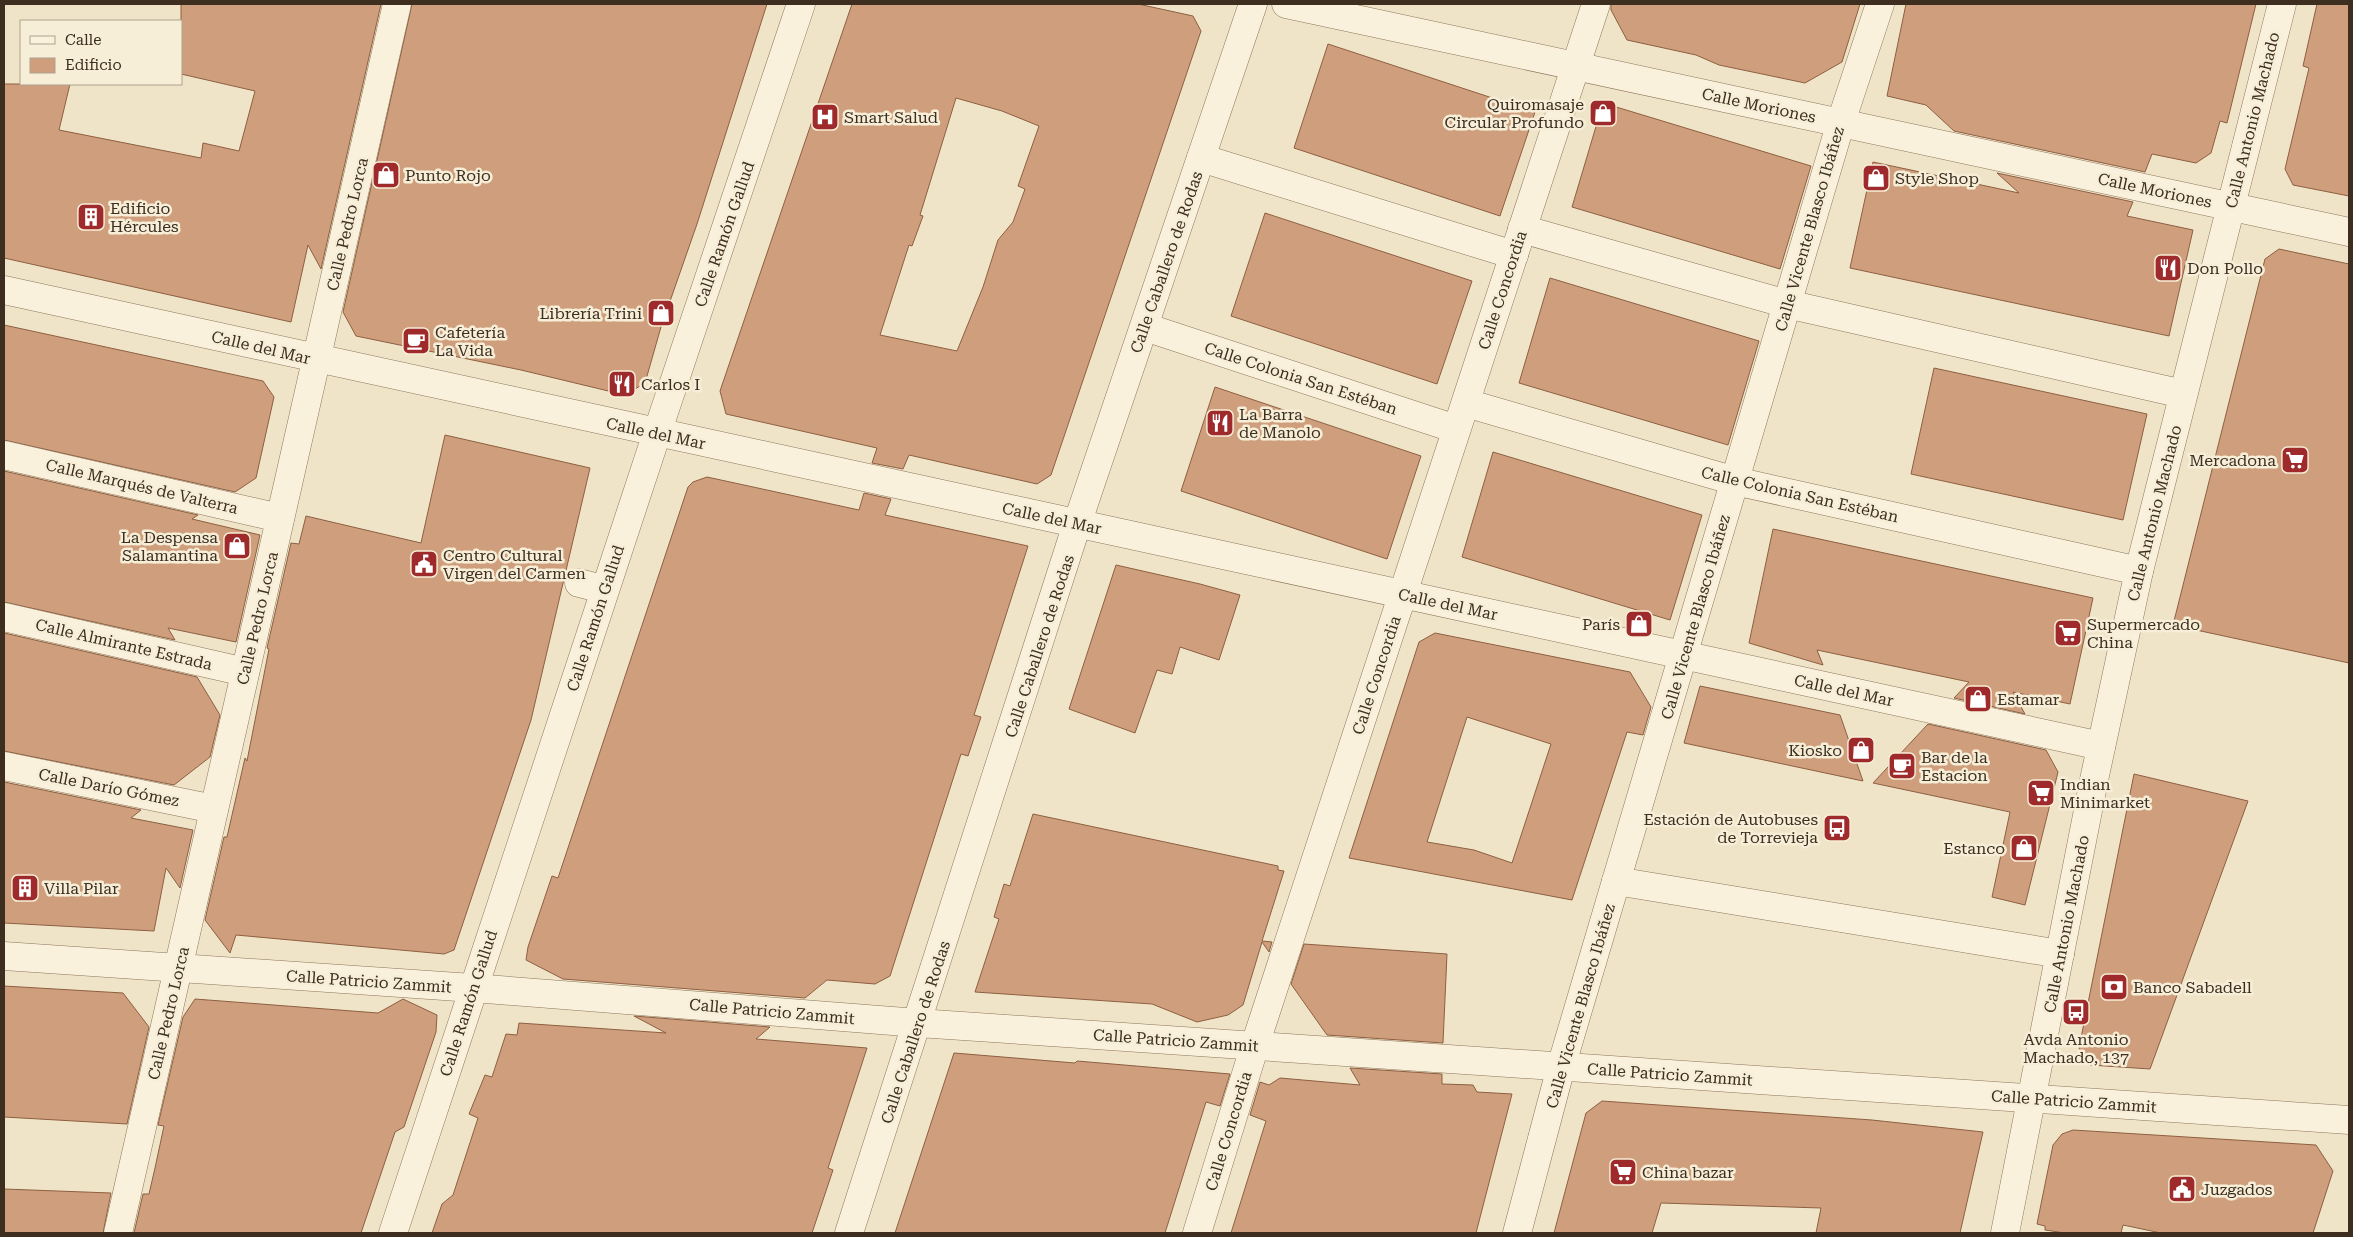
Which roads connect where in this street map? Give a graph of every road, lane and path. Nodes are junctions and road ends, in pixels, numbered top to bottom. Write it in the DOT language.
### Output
graph roads {
  1 [pos="397,4"];
  2 [pos="802,4"];
  3 [pos="1253,4"];
  4 [pos="1286,4"];
  5 [pos="1596,4"];
  6 [pos="1880,4"];
  7 [pos="2282,4"];
  8 [pos="1576,65"];
  9 [pos="1840,122"];
  10 [pos="1201,158"];
  11 [pos="2230,206"];
  12 [pos="1522,229"];
  13 [pos="2349,232"];
  14 [pos="1514,255"];
  15 [pos="4,290"];
  16 [pos="1787,304"];
  17 [pos="1145,327"];
  18 [pos="316,359"];
  19 [pos="2183,394"];
  20 [pos="1466,403"];
  21 [pos="1456,429"];
  22 [pos="657,433"];
  23 [pos="4,455"];
  24 [pos="1735,481"];
  25 [pos="280,518"];
  26 [pos="1077,524"];
  27 [pos="2139,571"];
  28 [pos="1403,594"];
  29 [pos="4,617"];
  30 [pos="1684,655"];
  31 [pos="245,672"];
  32 [pos="561,723"];
  33 [pos="2101,746"];
  34 [pos="4,766"];
  35 [pos="214,809"];
  36 [pos="1616,880"];
  37 [pos="2060,954"];
  38 [pos="4,956"];
  39 [pos="178,969"];
  40 [pos="473,988"];
  41 [pos="918,1023"];
  42 [pos="1254,1044"];
  43 [pos="1560,1067"];
  44 [pos="2032,1099"];
  45 [pos="2349,1120"];
  46 [pos="118,1233"];
  47 [pos="393,1233"];
  48 [pos="850,1233"];
  49 [pos="1197,1233"];
  50 [pos="1517,1233"];
  51 [pos="2005,1233"];
  1 -- 18 [label="street, Calle Pedro Lorca"];
  2 -- 22 [label="street, Calle Ramón Gallud"];
  3 -- 10 [label="street, Calle Caballero de Rodas"];
  4 -- 8 [label="street, Calle Moriones"];
  5 -- 8 [label="street, Calle Concordia"];
  6 -- 9 [label="street, Calle Vicente Blasco Ibáñez"];
  7 -- 11 [label="street, Calle Antonio Machado"];
  8 -- 9 [label="street, Calle Moriones"];
  8 -- 12 [label="street, Calle Concordia"];
  9 -- 11 [label="street, Calle Moriones"];
  9 -- 16 [label="street, Calle Vicente Blasco Ibáñez"];
  10 -- 14 [label="street"];
  10 -- 17 [label="street, Calle Caballero de Rodas"];
  11 -- 13 [label="street, Calle Moriones"];
  11 -- 19 [label="street, Calle Antonio Machado"];
  12 -- 14 [label="street, Calle Concordia"];
  12 -- 16 [label="street"];
  14 -- 20 [label="street, Calle Concordia"];
  15 -- 18 [label="street, Calle del Mar"];
  16 -- 19 [label="street"];
  16 -- 24 [label="street, Calle Vicente Blasco Ibáñez"];
  17 -- 21 [label="street, Calle Colonia San Estéban"];
  17 -- 26 [label="street, Calle Caballero de Rodas"];
  18 -- 22 [label="street, Calle del Mar"];
  18 -- 25 [label="street, Calle Pedro Lorca"];
  19 -- 27 [label="street, Calle Antonio Machado"];
  20 -- 21 [label="street, Calle Concordia"];
  20 -- 24 [label="street, Calle Colonia San Estéban"];
  21 -- 28 [label="street, Calle Concordia"];
  22 -- 26 [label="street, Calle del Mar"];
  22 -- 32 [label="street, Calle Ramón Gallud"];
  22 -- 32 [label="street"];
  23 -- 25 [label="street, Calle Marqués de Valterra"];
  24 -- 27 [label="street, Calle Colonia San Estéban"];
  24 -- 30 [label="street, Calle Vicente Blasco Ibáñez"];
  25 -- 31 [label="street, Calle Pedro Lorca"];
  26 -- 28 [label="street, Calle del Mar"];
  26 -- 41 [label="street, Calle Caballero de Rodas"];
  27 -- 33 [label="street, Calle Antonio Machado"];
  28 -- 30 [label="street, Calle del Mar"];
  28 -- 42 [label="street, Calle Concordia"];
  29 -- 31 [label="street, Calle Almirante Estrada"];
  30 -- 33 [label="street, Calle del Mar"];
  30 -- 36 [label="street, Calle Vicente Blasco Ibáñez"];
  31 -- 35 [label="street, Calle Pedro Lorca"];
  32 -- 40 [label="street, Calle Ramón Gallud"];
  33 -- 37 [label="street, Calle Antonio Machado"];
  34 -- 35 [label="street, Calle Darío Gómez"];
  35 -- 39 [label="street, Calle Pedro Lorca"];
  36 -- 37 [label="street"];
  36 -- 43 [label="street, Calle Vicente Blasco Ibáñez"];
  37 -- 44 [label="street, Calle Antonio Machado"];
  38 -- 39 [label="street, Calle Patricio Zammit"];
  39 -- 40 [label="street, Calle Patricio Zammit"];
  39 -- 46 [label="street, Calle Pedro Lorca"];
  40 -- 41 [label="street, Calle Patricio Zammit"];
  40 -- 47 [label="street, Calle Ramón Gallud"];
  41 -- 42 [label="street, Calle Patricio Zammit"];
  41 -- 48 [label="street, Calle Caballero de Rodas"];
  42 -- 43 [label="street, Calle Patricio Zammit"];
  42 -- 49 [label="street, Calle Concordia"];
  43 -- 44 [label="street, Calle Patricio Zammit"];
  43 -- 50 [label="street, Calle Vicente Blasco Ibáñez"];
  44 -- 45 [label="street, Calle Patricio Zammit"];
  44 -- 51 [label="street, Calle Antonio Machado"];
}
